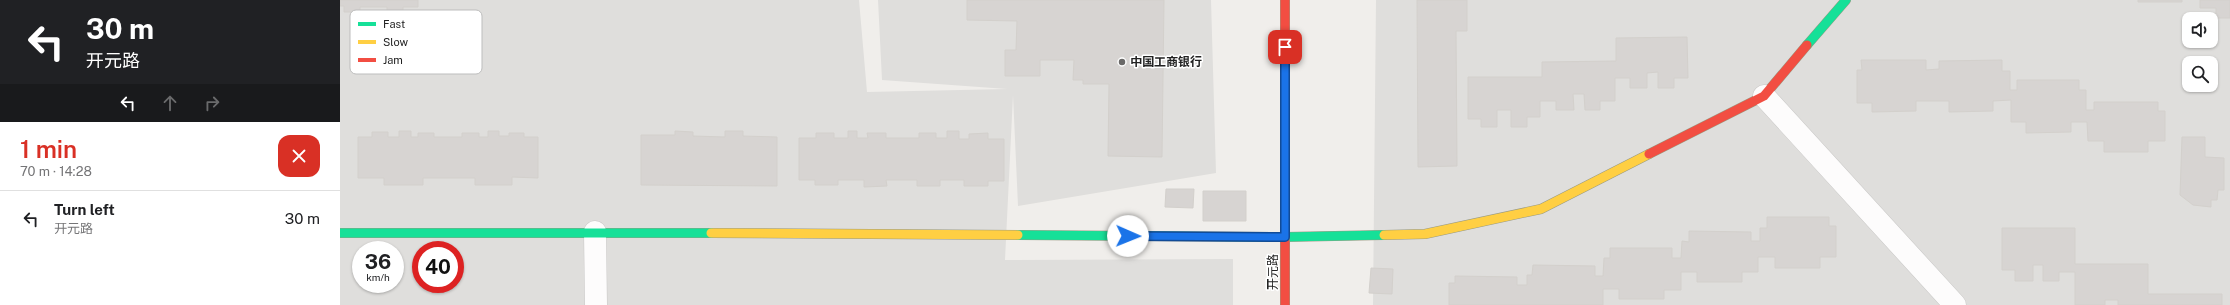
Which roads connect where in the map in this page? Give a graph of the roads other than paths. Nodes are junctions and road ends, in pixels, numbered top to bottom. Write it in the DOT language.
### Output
graph roads {
  1 [pos="1285,0"];
  2 [pos="1846,0"];
  3 [pos="1764,96"];
  4 [pos="596,232"];
  5 [pos="340,233"];
  6 [pos="1285,237"];
  7 [pos="596,305"];
  8 [pos="1285,305"];
  9 [pos="1955,305"];
  1 -- 6 [label="street, 开元路"];
  2 -- 3 [label="street"];
  3 -- 6 [label="street"];
  3 -- 9 [label="street"];
  4 -- 5 [label="street"];
  4 -- 6 [label="street"];
  4 -- 7 [label="street"];
  6 -- 8 [label="street, 开元路"];
}
